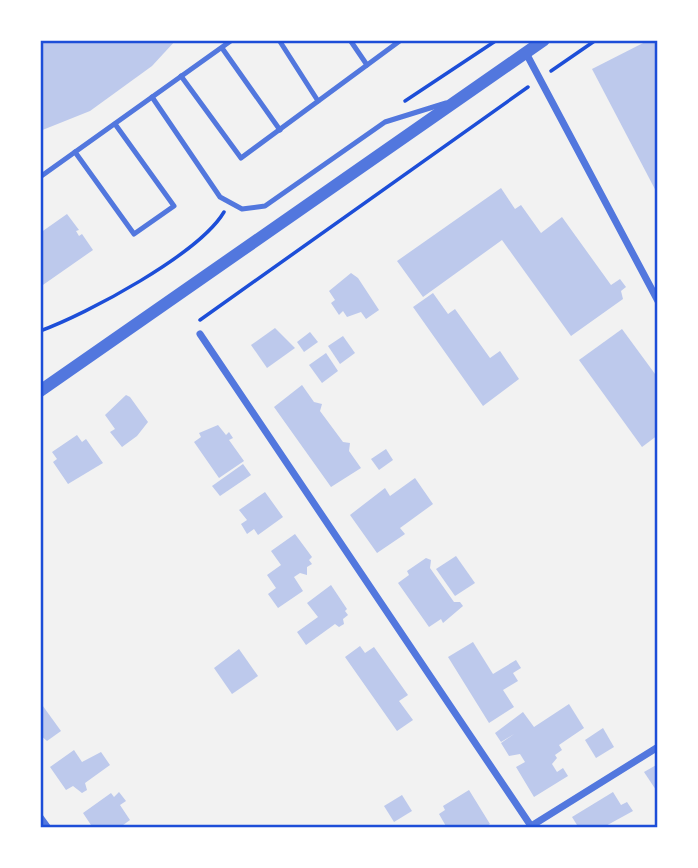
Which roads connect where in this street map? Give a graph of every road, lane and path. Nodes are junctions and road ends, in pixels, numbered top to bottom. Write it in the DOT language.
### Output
graph roads {
  1 [pos="232,40"];
  2 [pos="279,40"];
  3 [pos="350,40"];
  4 [pos="401,40"];
  5 [pos="544,40"];
  6 [pos="222,48"];
  7 [pos="526,53"];
  8 [pos="367,65"];
  9 [pos="181,76"];
  10 [pos="152,97"];
  11 [pos="459,98"];
  12 [pos="318,101"];
  13 [pos="508,101"];
  14 [pos="115,124"];
  15 [pos="280,130"];
  16 [pos="75,152"];
  17 [pos="40,177"];
  18 [pos="658,300"];
  19 [pos="192,326"];
  20 [pos="200,334"];
  21 [pos="40,391"];
  22 [pos="658,747"];
  23 [pos="40,817"];
  24 [pos="529,827"];
  25 [pos="48,828"];
  1 -- 6 [label="lane"];
  2 -- 12 [label="lane"];
  3 -- 8 [label="lane"];
  4 -- 8 [label="lane"];
  5 -- 7 [label="street"];
  6 -- 9 [label="lane"];
  6 -- 15 [label="lane"];
  7 -- 11 [label="street"];
  7 -- 18 [label="street"];
  8 -- 12 [label="lane"];
  9 -- 10 [label="lane"];
  9 -- 15 [label="lane"];
  10 -- 11 [label="lane"];
  10 -- 14 [label="lane"];
  11 -- 21 [label="street"];
  12 -- 15 [label="lane"];
  13 -- 19 [label="path"];
  14 -- 16 [label="lane"];
  14 -- 16 [label="lane"];
  16 -- 17 [label="lane"];
  20 -- 24 [label="street"];
  22 -- 24 [label="street"];
  23 -- 25 [label="street"];
}
